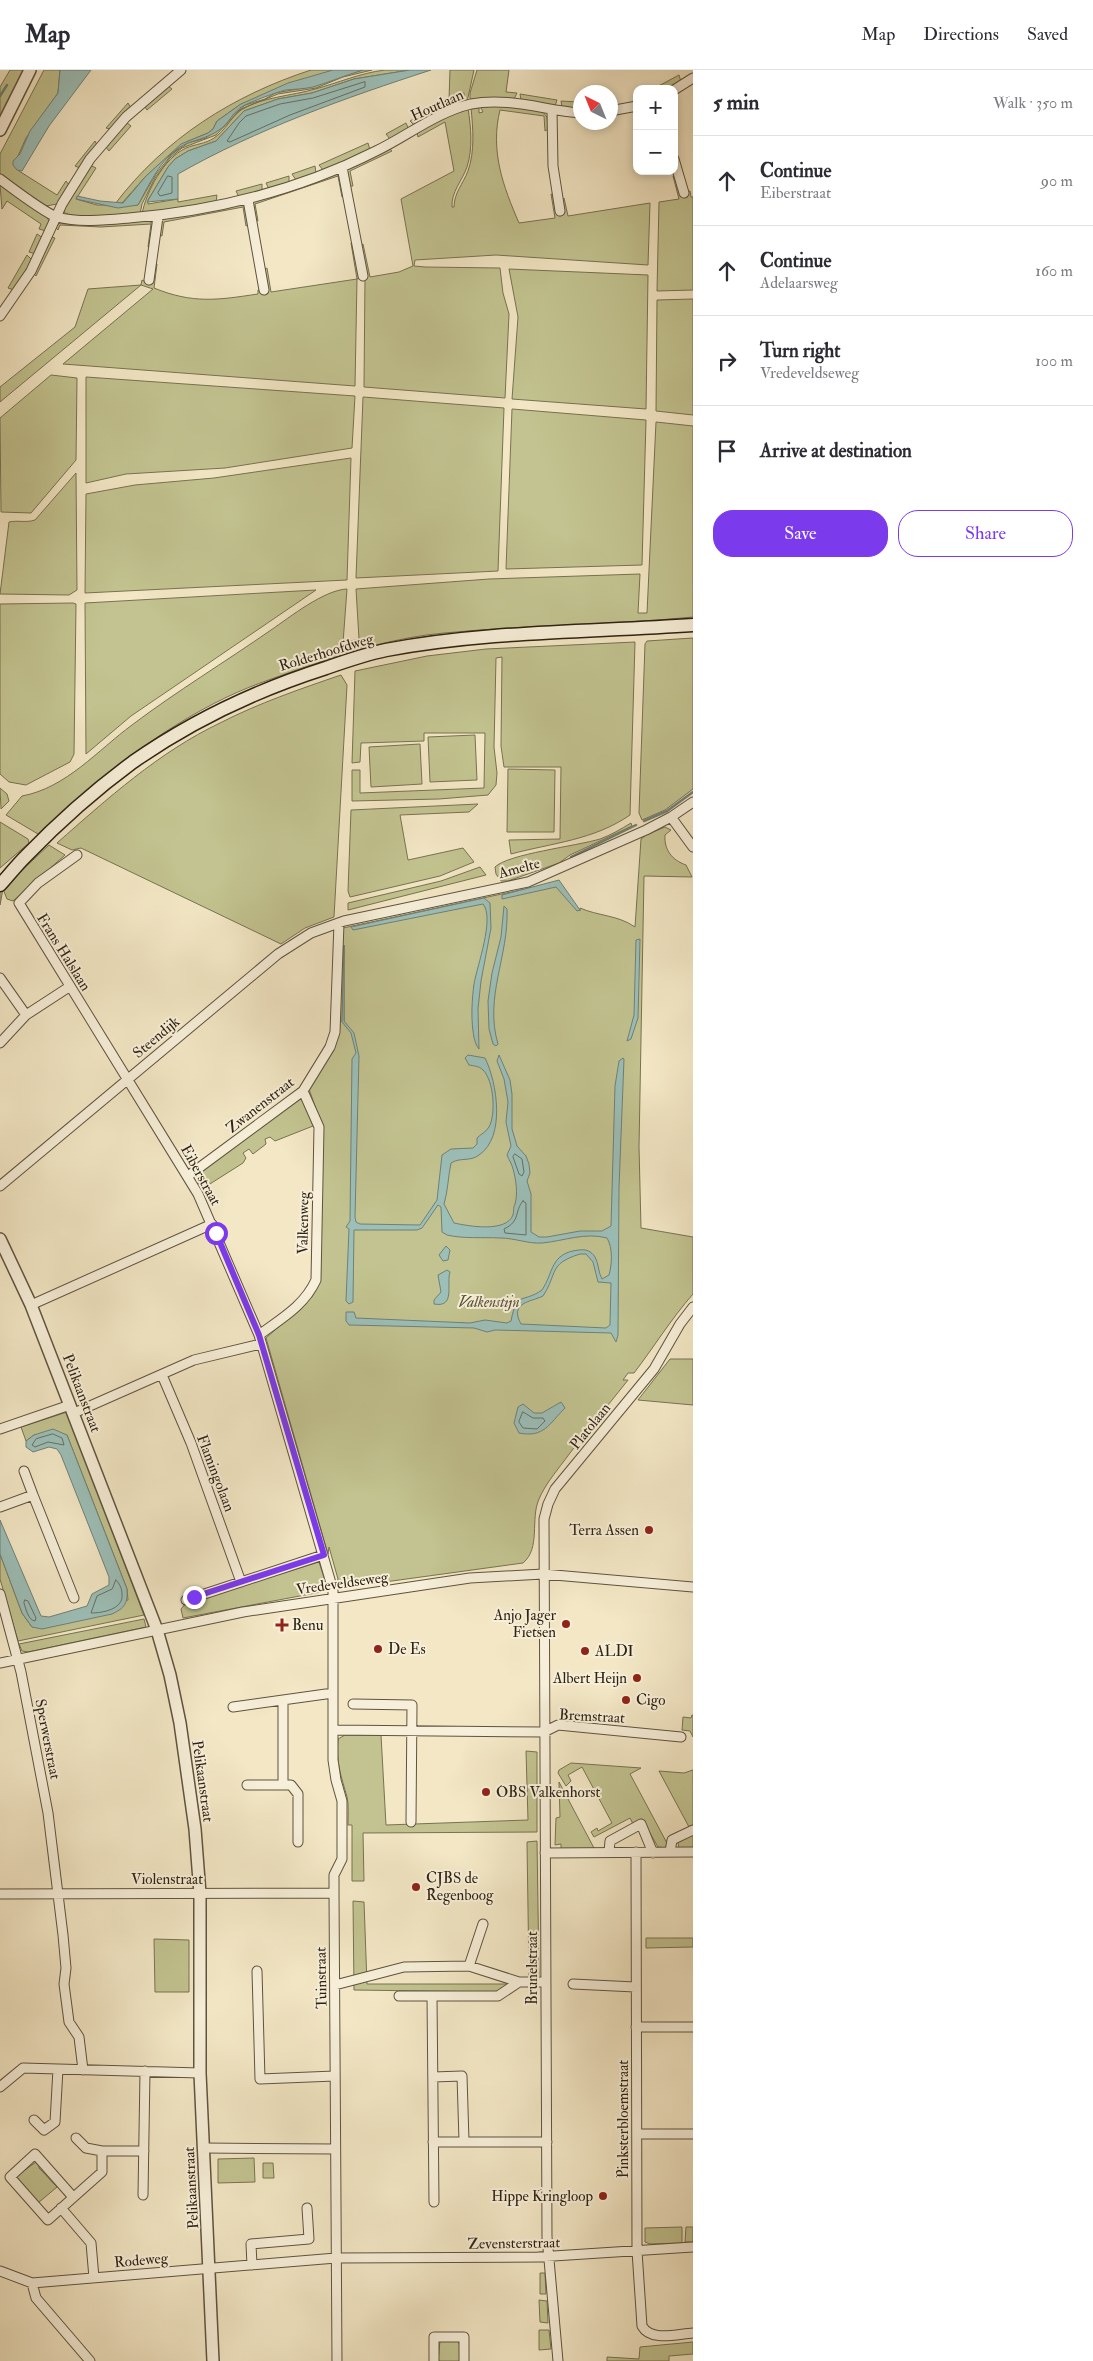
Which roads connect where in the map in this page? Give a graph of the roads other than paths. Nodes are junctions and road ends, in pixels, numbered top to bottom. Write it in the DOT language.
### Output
graph roads {
  1 [pos="30,70"];
  2 [pos="181,70"];
  3 [pos="693,78"];
  4 [pos="678,87"];
  5 [pos="633,107"];
  6 [pos="552,110"];
  7 [pos="618,110"];
  8 [pos="573,112"];
  9 [pos="0,130"];
  10 [pos="342,167"];
  11 [pos="678,173"];
  12 [pos="0,180"];
  13 [pos="684,193"];
  14 [pos="248,200"];
  15 [pos="560,211"];
  16 [pos="56,217"];
  17 [pos="158,217"];
  18 [pos="362,276"];
  19 [pos="149,280"];
  20 [pos="264,290"];
  21 [pos="0,316"];
  22 [pos="693,625"];
  23 [pos="693,802"];
  24 [pos="671,817"];
  25 [pos="693,847"];
  26 [pos="77,855"];
  27 [pos="24,858"];
  28 [pos="0,873"];
  29 [pos="0,885"];
  30 [pos="339,923"];
  31 [pos="0,978"];
  32 [pos="69,987"];
  33 [pos="26,1015"];
  34 [pos="0,1043"];
  35 [pos="127,1080"];
  36 [pos="303,1091"];
  37 [pos="188,1176"];
  38 [pos="0,1186"];
  39 [pos="212,1224"];
  40 [pos="0,1239"];
  41 [pos="31,1305"];
  42 [pos="693,1307"];
  43 [pos="260,1339"];
  44 [pos="162,1375"];
  45 [pos="72,1409"];
  46 [pos="0,1430"];
  47 [pos="24,1471"];
  48 [pos="33,1495"];
  49 [pos="0,1507"];
  50 [pos="324,1555"];
  51 [pos="544,1574"];
  52 [pos="242,1582"];
  53 [pos="693,1588"];
  54 [pos="0,1594"];
  55 [pos="74,1598"];
  56 [pos="333,1598"];
  57 [pos="186,1600"];
  58 [pos="158,1630"];
  59 [pos="18,1659"];
  60 [pos="0,1663"];
  61 [pos="333,1693"];
  62 [pos="283,1700"];
  63 [pos="353,1704"];
  64 [pos="233,1707"];
  65 [pos="334,1730"];
  66 [pos="413,1731"];
  67 [pos="544,1732"];
  68 [pos="681,1737"];
  69 [pos="283,1784"];
  70 [pos="247,1785"];
  71 [pos="412,1822"];
  72 [pos="693,1830"];
  73 [pos="298,1842"];
  74 [pos="609,1852"];
  75 [pos="636,1852"];
  76 [pos="670,1852"];
  77 [pos="693,1852"];
  78 [pos="545,1853"];
  79 [pos="653,1853"];
  80 [pos="58,1893"];
  81 [pos="334,1893"];
  82 [pos="0,1894"];
  83 [pos="200,1894"];
  84 [pos="482,1924"];
  85 [pos="469,1966"];
  86 [pos="257,1971"];
  87 [pos="519,1982"];
  88 [pos="546,1982"];
  89 [pos="573,1984"];
  90 [pos="335,1985"];
  91 [pos="635,1987"];
  92 [pos="399,1996"];
  93 [pos="432,1996"];
  94 [pos="636,2027"];
  95 [pos="693,2027"];
  96 [pos="58,2069"];
  97 [pos="83,2070"];
  98 [pos="145,2071"];
  99 [pos="200,2073"];
  100 [pos="335,2076"];
  101 [pos="434,2077"];
  102 [pos="0,2088"];
  103 [pos="34,2120"];
  104 [pos="637,2134"];
  105 [pos="693,2134"];
  106 [pos="76,2138"];
  107 [pos="464,2141"];
  108 [pos="433,2142"];
  109 [pos="546,2142"];
  110 [pos="204,2148"];
  111 [pos="336,2149"];
  112 [pos="144,2151"];
  113 [pos="102,2152"];
  114 [pos="143,2195"];
  115 [pos="73,2197"];
  116 [pos="434,2202"];
  117 [pos="61,2208"];
  118 [pos="307,2208"];
  119 [pos="693,2247"];
  120 [pos="637,2251"];
  121 [pos="547,2256"];
  122 [pos="336,2258"];
  123 [pos="252,2265"];
  124 [pos="210,2269"];
  125 [pos="1,2274"];
  126 [pos="94,2278"];
  127 [pos="32,2283"];
  128 [pos="693,2333"];
  129 [pos="90,2361"];
  130 [pos="213,2361"];
  131 [pos="337,2361"];
  132 [pos="434,2361"];
  133 [pos="464,2361"];
  134 [pos="558,2361"];
  1 -- 9 [label="street"];
  2 -- 16 [label="street"];
  3 -- 4 [label="street"];
  5 -- 7 [label="street"];
  6 -- 8 [label="street, Houtlaan"];
  6 -- 10 [label="street, Houtlaan"];
  6 -- 15 [label="street"];
  10 -- 14 [label="street, Houtlaan"];
  10 -- 18 [label="street"];
  11 -- 13 [label="street"];
  12 -- 16 [label="street"];
  14 -- 17 [label="street, Houtlaan"];
  14 -- 20 [label="street"];
  16 -- 17 [label="street, Houtlaan"];
  16 -- 21 [label="street"];
  17 -- 19 [label="street"];
  22 -- 27 [label="main road, Rolderhoofdweg"];
  23 -- 24 [label="street, Amelte"];
  24 -- 25 [label="street"];
  24 -- 30 [label="street, Amelte"];
  26 -- 32 [label="street, Frans Halslaan"];
  27 -- 28 [label="main road, Rolderhoofdweg"];
  27 -- 29 [label="main road, Rolderhoofdweg"];
  30 -- 35 [label="street, Steendijk"];
  30 -- 36 [label="street, Zwanenstraat"];
  31 -- 33 [label="street"];
  32 -- 33 [label="street"];
  32 -- 35 [label="street, Frans Halslaan"];
  33 -- 34 [label="street"];
  35 -- 37 [label="street, Eiberstraat"];
  35 -- 38 [label="street, Steendijk"];
  36 -- 37 [label="street, Zwanenstraat"];
  36 -- 43 [label="street, Valkenweg"];
  37 -- 39 [label="street, Eiberstraat"];
  39 -- 41 [label="street"];
  39 -- 43 [label="street, Eiberstraat"];
  40 -- 41 [label="street, Pelikaanstraat"];
  41 -- 45 [label="street, Pelikaanstraat"];
  42 -- 51 [label="street, Platolaan"];
  43 -- 44 [label="street"];
  43 -- 50 [label="street, Eiberstraat"];
  44 -- 45 [label="street"];
  44 -- 52 [label="street, Flamingolaan"];
  45 -- 46 [label="street"];
  45 -- 58 [label="street, Pelikaanstraat"];
  47 -- 48 [label="street"];
  48 -- 49 [label="street"];
  48 -- 55 [label="street"];
  50 -- 52 [label="street, Vredeveldseweg"];
  50 -- 56 [label="street, Tuinstraat"];
  51 -- 53 [label="street, Vredeveldseweg"];
  51 -- 56 [label="street, Vredeveldseweg"];
  51 -- 67 [label="street, Brunelstraat"];
  52 -- 57 [label="street, Vredeveldseweg"];
  54 -- 59 [label="street, Sperwerstraat"];
  56 -- 58 [label="street, Vredeveldseweg"];
  56 -- 61 [label="street, Tuinstraat"];
  58 -- 59 [label="street, Vredeveldseweg"];
  58 -- 83 [label="street, Pelikaanstraat"];
  59 -- 60 [label="street, Vredeveldseweg"];
  59 -- 80 [label="street, Sperwerstraat"];
  61 -- 62 [label="street"];
  61 -- 65 [label="street, Tuinstraat"];
  62 -- 64 [label="street"];
  62 -- 69 [label="street"];
  63 -- 66 [label="street"];
  65 -- 66 [label="street, Bremstraat"];
  65 -- 81 [label="street, Tuinstraat"];
  66 -- 67 [label="street, Bremstraat"];
  66 -- 71 [label="street"];
  67 -- 68 [label="street, Bremstraat"];
  67 -- 78 [label="street, Brunelstraat"];
  69 -- 70 [label="street"];
  69 -- 73 [label="street"];
  72 -- 76 [label="street"];
  74 -- 75 [label="street"];
  74 -- 78 [label="street"];
  74 -- 79 [label="street"];
  75 -- 79 [label="street"];
  75 -- 91 [label="street, Pinksterbloemstraat"];
  76 -- 77 [label="street"];
  76 -- 79 [label="street"];
  78 -- 88 [label="street, Brunelstraat"];
  80 -- 82 [label="street, Violenstraat"];
  80 -- 83 [label="street, Violenstraat"];
  80 -- 97 [label="street, Sperwerstraat"];
  81 -- 83 [label="street, Violenstraat"];
  81 -- 90 [label="street, Tuinstraat"];
  83 -- 99 [label="street, Pelikaanstraat"];
  84 -- 85 [label="street"];
  85 -- 87 [label="street"];
  85 -- 90 [label="street"];
  86 -- 100 [label="street"];
  87 -- 88 [label="street"];
  87 -- 93 [label="street"];
  88 -- 109 [label="street, Brunelstraat"];
  89 -- 91 [label="street"];
  90 -- 100 [label="street, Tuinstraat"];
  91 -- 94 [label="street, Pinksterbloemstraat"];
  92 -- 93 [label="street"];
  93 -- 101 [label="street"];
  94 -- 95 [label="street"];
  94 -- 104 [label="street, Pinksterbloemstraat"];
  96 -- 97 [label="street"];
  96 -- 102 [label="street"];
  96 -- 103 [label="street"];
  97 -- 98 [label="street"];
  98 -- 99 [label="street"];
  98 -- 112 [label="street"];
  99 -- 110 [label="street, Pelikaanstraat"];
  100 -- 111 [label="street, Tuinstraat"];
  101 -- 107 [label="street"];
  101 -- 108 [label="street"];
  104 -- 105 [label="street"];
  104 -- 120 [label="street, Pinksterbloemstraat"];
  106 -- 113 [label="street"];
  107 -- 108 [label="street"];
  107 -- 109 [label="street"];
  108 -- 116 [label="street"];
  109 -- 121 [label="street, Brunelstraat"];
  110 -- 111 [label="street"];
  110 -- 124 [label="street, Pelikaanstraat"];
  111 -- 122 [label="street, Tuinstraat"];
  112 -- 113 [label="street"];
  112 -- 114 [label="street"];
  113 -- 115 [label="street"];
  115 -- 117 [label="street"];
  115 -- 117 [label="street"];
  117 -- 126 [label="street"];
  118 -- 123 [label="street"];
  119 -- 120 [label="street, Zevensterstraat"];
  120 -- 121 [label="street, Zevensterstraat"];
  120 -- 128 [label="street, Pinksterbloemstraat"];
  121 -- 122 [label="street, Zevensterstraat"];
  121 -- 134 [label="street, Brunelstraat"];
  122 -- 123 [label="street, Rodeweg"];
  122 -- 131 [label="street, Tuinstraat"];
  123 -- 124 [label="street, Rodeweg"];
  124 -- 126 [label="street, Rodeweg"];
  124 -- 130 [label="street, Pelikaanstraat"];
  125 -- 127 [label="street"];
  126 -- 127 [label="street, Rodeweg"];
  127 -- 129 [label="street"];
  132 -- 133 [label="street"];
}
